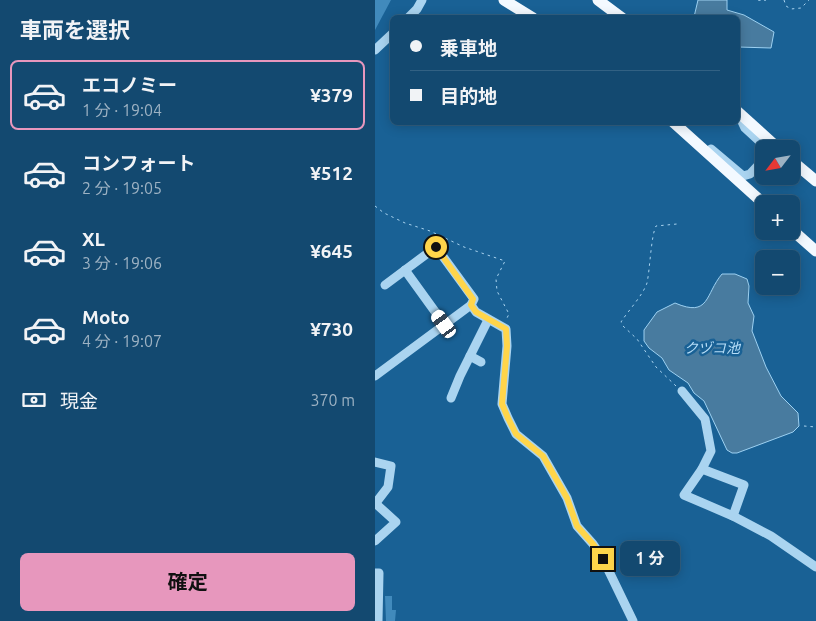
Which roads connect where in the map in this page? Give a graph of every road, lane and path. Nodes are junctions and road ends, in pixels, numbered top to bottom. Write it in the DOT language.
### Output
graph roads {
  1 [pos="422,0"];
  2 [pos="504,0"];
  3 [pos="597,0"];
  4 [pos="758,0"];
  5 [pos="766,0"];
  6 [pos="784,0"];
  7 [pos="809,0"];
  8 [pos="411,15"];
  9 [pos="528,15"];
  10 [pos="618,15"];
  11 [pos="390,36"];
  12 [pos="375,50"];
  13 [pos="740,115"];
  14 [pos="740,118"];
  15 [pos="676,125"];
  16 [pos="758,140"];
  17 [pos="769,140"];
  18 [pos="696,143"];
  19 [pos="800,168"];
  20 [pos="755,169"];
  21 [pos="816,181"];
  22 [pos="755,196"];
  23 [pos="375,206"];
  24 [pos="677,224"];
  25 [pos="800,237"];
  26 [pos="816,251"];
  27 [pos="405,270"];
  28 [pos="385,285"];
  29 [pos="471,305"];
  30 [pos="488,320"];
  31 [pos="444,324"];
  32 [pos="503,326"];
  33 [pos="470,356"];
  34 [pos="481,362"];
  35 [pos="375,376"];
  36 [pos="682,392"];
  37 [pos="451,398"];
  38 [pos="804,426"];
  39 [pos="816,427"];
  40 [pos="375,462"];
  41 [pos="702,469"];
  42 [pos="375,504"];
  43 [pos="733,516"];
  44 [pos="375,541"];
  45 [pos="816,566"];
  46 [pos="375,573"];
  47 [pos="378,621"];
  48 [pos="633,621"];
  1 -- 8 [label="street"];
  2 -- 9 [label="main road"];
  3 -- 10 [label="main road"];
  4 -- 5 [label="path"];
  6 -- 7 [label="path"];
  11 -- 12 [label="street"];
  13 -- 17 [label="main road"];
  14 -- 16 [label="street"];
  15 -- 18 [label="main road"];
  18 -- 20 [label="street"];
  18 -- 22 [label="main road"];
  19 -- 21 [label="main road"];
  23 -- 32 [label="path"];
  24 -- 36 [label="path"];
  25 -- 26 [label="main road"];
  27 -- 28 [label="street"];
  27 -- 29 [label="street"];
  27 -- 31 [label="street"];
  29 -- 30 [label="street"];
  29 -- 31 [label="street"];
  30 -- 32 [label="street"];
  30 -- 33 [label="street"];
  31 -- 35 [label="street"];
  32 -- 48 [label="street"];
  33 -- 34 [label="street"];
  33 -- 37 [label="street"];
  36 -- 41 [label="street"];
  38 -- 39 [label="path"];
  40 -- 42 [label="street"];
  41 -- 43 [label="street"];
  41 -- 43 [label="street"];
  42 -- 44 [label="street"];
  43 -- 45 [label="street"];
  46 -- 47 [label="street"];
}
